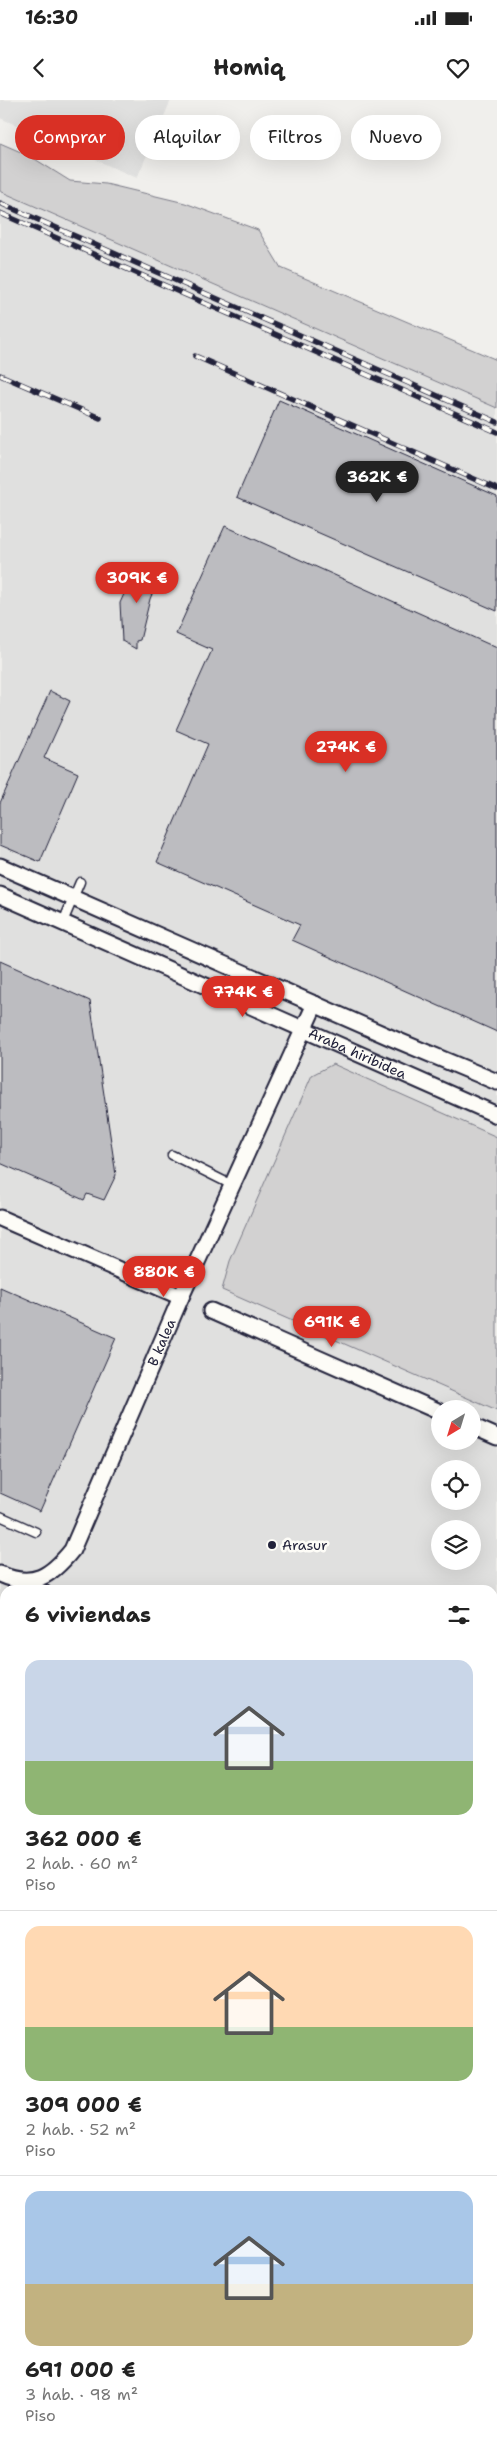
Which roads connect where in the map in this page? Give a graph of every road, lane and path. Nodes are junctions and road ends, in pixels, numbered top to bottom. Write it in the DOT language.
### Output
graph roads {
  1 [pos="0,866"];
  2 [pos="80,882"];
  3 [pos="0,895"];
  4 [pos="73,898"];
  5 [pos="63,922"];
  6 [pos="315,1004"];
  7 [pos="304,1029"];
  8 [pos="497,1082"];
  9 [pos="497,1115"];
  10 [pos="172,1155"];
  11 [pos="232,1185"];
  12 [pos="0,1218"];
  13 [pos="181,1297"];
  14 [pos="211,1311"];
  15 [pos="431,1408"];
  16 [pos="481,1430"];
  17 [pos="497,1437"];
  18 [pos="0,1516"];
  19 [pos="36,1532"];
  20 [pos="0,1574"];
  21 [pos="25,1582"];
  22 [pos="33,1585"];
  1 -- 4 [label="street, Araba hiribidea"];
  2 -- 4 [label="lane"];
  3 -- 5 [label="street, Araba hiribidea"];
  4 -- 5 [label="lane"];
  4 -- 6 [label="street, Araba hiribidea"];
  5 -- 7 [label="street, Araba hiribidea"];
  6 -- 7 [label="street, B kalea"];
  6 -- 8 [label="street, Araba hiribidea"];
  7 -- 9 [label="street, Araba hiribidea"];
  7 -- 11 [label="street, B kalea"];
  10 -- 11 [label="lane"];
  11 -- 13 [label="street, B kalea"];
  12 -- 13 [label="street"];
  13 -- 21 [label="street, B kalea"];
  14 -- 15 [label="street"];
  16 -- 17 [label="street"];
  18 -- 19 [label="lane"];
  20 -- 21 [label="street"];
  21 -- 22 [label="lane"];
}
